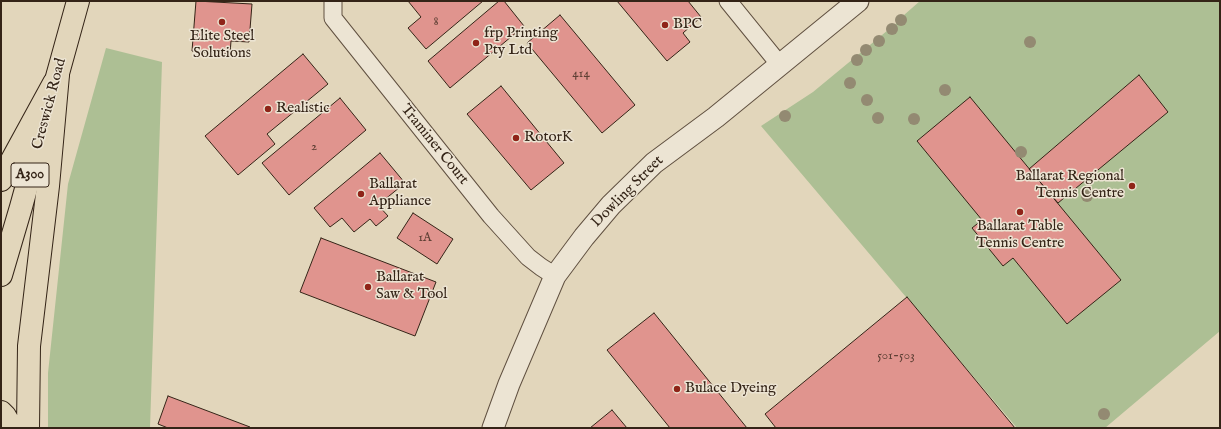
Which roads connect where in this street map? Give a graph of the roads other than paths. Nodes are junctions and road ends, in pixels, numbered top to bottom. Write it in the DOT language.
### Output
graph roads {
  1 [pos="78,1"];
  2 [pos="333,1"];
  3 [pos="728,1"];
  4 [pos="858,1"];
  5 [pos="780,65"];
  6 [pos="58,75"];
  7 [pos="1,180"];
  8 [pos="1,275"];
  9 [pos="556,276"];
  10 [pos="1,412"];
  11 [pos="12,428"];
  12 [pos="28,428"];
  13 [pos="493,428"];
  1 -- 6 [label="highway, Creswick Road / A300"];
  2 -- 9 [label="street, Traminer Court"];
  3 -- 5 [label="street"];
  4 -- 5 [label="street, Dowling Street"];
  5 -- 9 [label="street, Dowling Street"];
  6 -- 7 [label="highway"];
  6 -- 8 [label="highway, Creswick Road / A300"];
  6 -- 12 [label="highway"];
  9 -- 13 [label="street, Dowling Street"];
  10 -- 11 [label="highway"];
}
